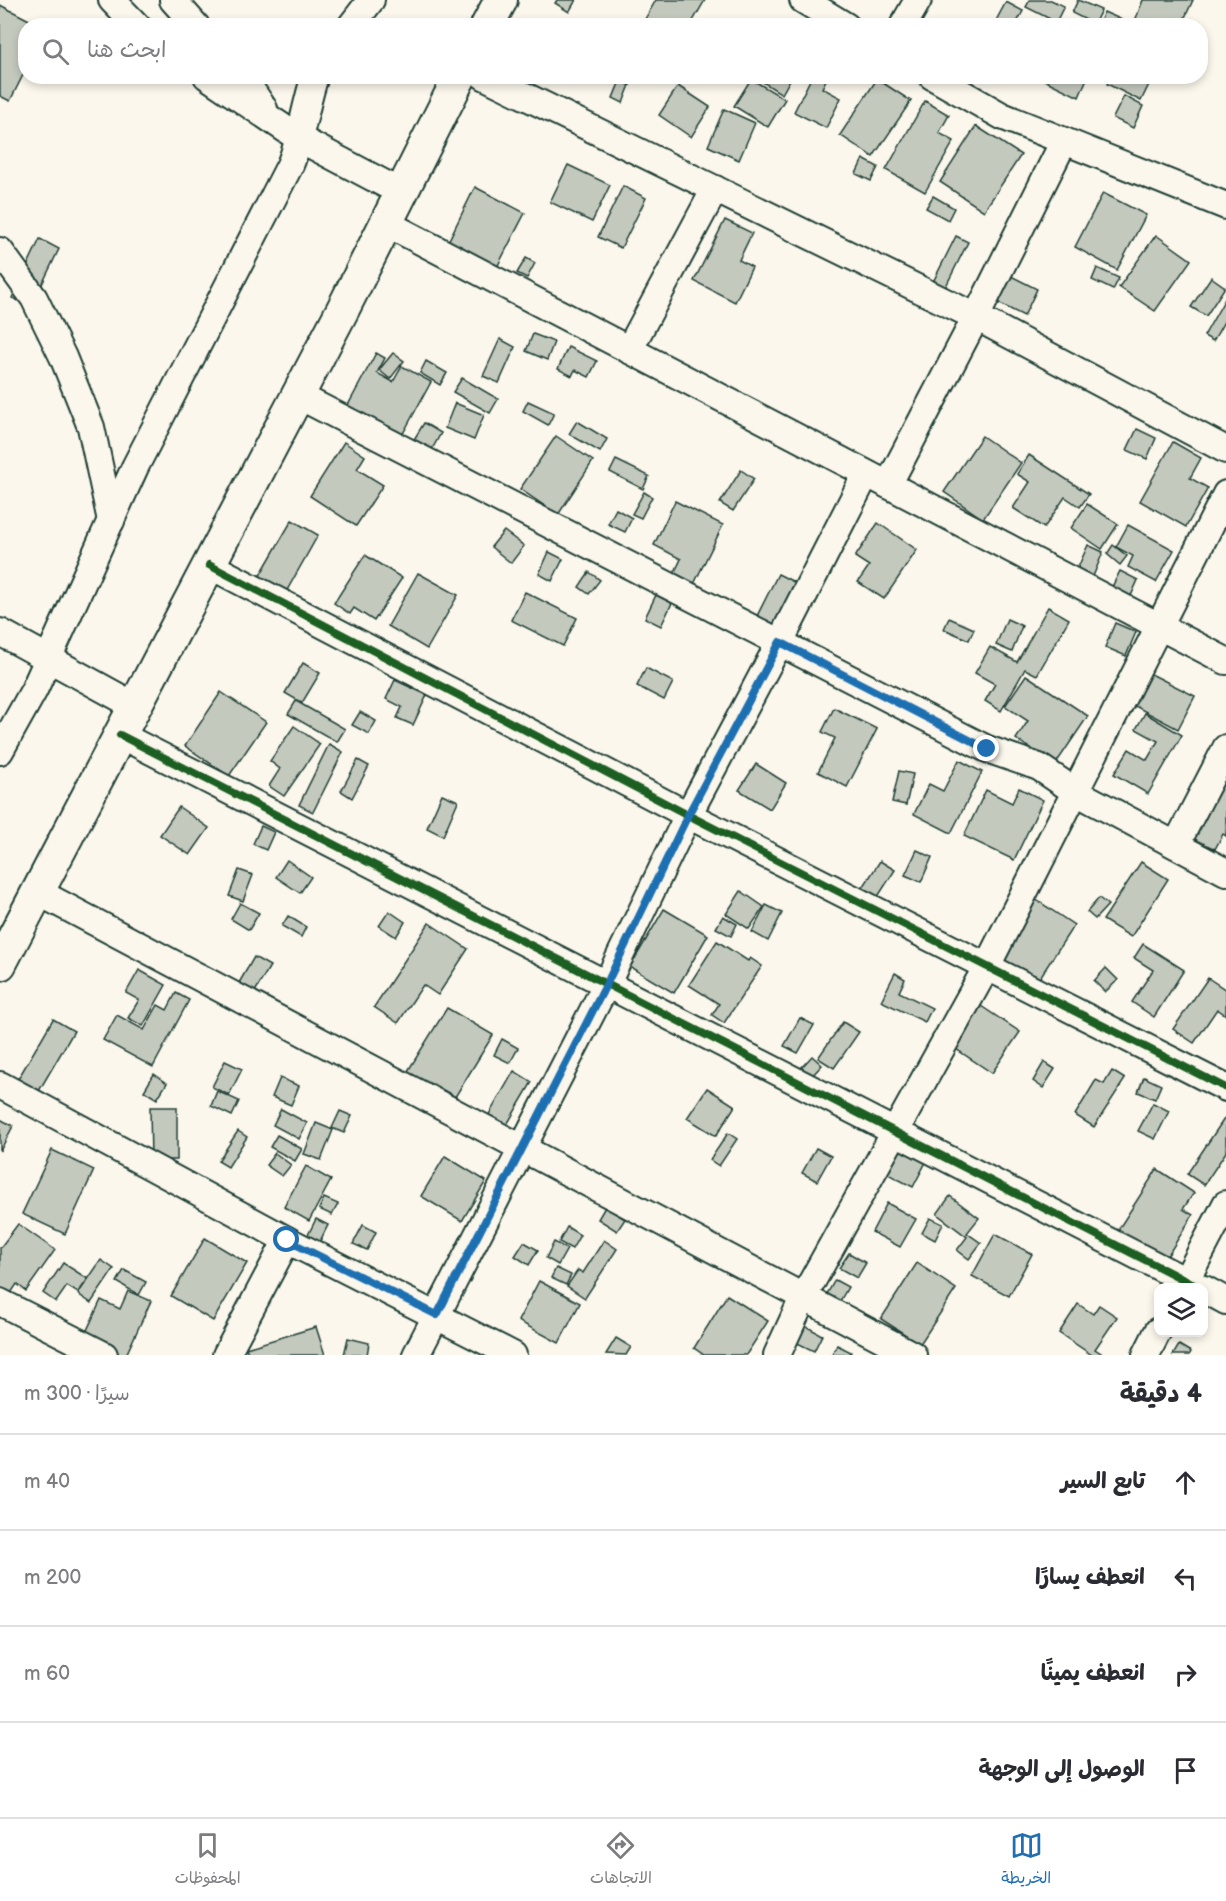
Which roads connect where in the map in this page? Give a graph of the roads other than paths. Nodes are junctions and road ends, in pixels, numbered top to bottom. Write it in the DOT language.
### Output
graph roads {
  1 [pos="112,0"];
  2 [pos="173,0"];
  3 [pos="371,0"];
  4 [pos="501,0"];
  5 [pos="803,0"];
  6 [pos="918,0"];
  7 [pos="129,18"];
  8 [pos="189,18"];
  9 [pos="357,18"];
  10 [pos="491,18"];
  11 [pos="833,18"];
  12 [pos="908,18"];
  13 [pos="219,84"];
  14 [pos="248,84"];
  15 [pos="312,84"];
  16 [pos="456,84"];
  17 [pos="500,84"];
  18 [pos="946,84"];
  19 [pos="273,121"];
  20 [pos="300,140"];
  21 [pos="1064,141"];
  22 [pos="715,189"];
  23 [pos="402,193"];
  24 [pos="1224,201"];
  25 [pos="386,223"];
  26 [pos="0,251"];
  27 [pos="976,317"];
  28 [pos="629,350"];
  29 [pos="297,395"];
  30 [pos="1226,450"];
  31 [pos="877,480"];
  32 [pos="1226,494"];
  33 [pos="111,521"];
  34 [pos="209,565"];
  35 [pos="1160,627"];
  36 [pos="0,632"];
  37 [pos="780,642"];
  38 [pos="48,658"];
  39 [pos="1226,661"];
  40 [pos="135,706"];
  41 [pos="120,735"];
  42 [pos="1226,748"];
  43 [pos="0,751"];
  44 [pos="1076,792"];
  45 [pos="688,815"];
  46 [pos="1176,845"];
  47 [pos="1226,872"];
  48 [pos="38,892"];
  49 [pos="0,964"];
  50 [pos="986,968"];
  51 [pos="607,983"];
  52 [pos="0,1085"];
  53 [pos="1226,1088"];
  54 [pos="897,1132"];
  55 [pos="522,1149"];
  56 [pos="1226,1204"];
  57 [pos="287,1240"];
  58 [pos="1187,1283"];
  59 [pos="1194,1283"];
  60 [pos="1208,1292"];
  61 [pos="804,1296"];
  62 [pos="1226,1300"];
  63 [pos="0,1302"];
  64 [pos="437,1315"];
  65 [pos="1155,1337"];
  66 [pos="104,1355"];
  67 [pos="226,1355"];
  68 [pos="416,1355"];
  69 [pos="513,1355"];
  70 [pos="777,1355"];
  71 [pos="913,1355"];
  72 [pos="1146,1355"];
  1 -- 7 [label="street"];
  2 -- 8 [label="street"];
  3 -- 9 [label="street"];
  4 -- 10 [label="street"];
  5 -- 11 [label="street"];
  6 -- 12 [label="street"];
  13 -- 19 [label="street"];
  14 -- 19 [label="street"];
  15 -- 20 [label="street"];
  16 -- 23 [label="street"];
  17 -- 22 [label="street"];
  18 -- 21 [label="street"];
  19 -- 20 [label="street"];
  20 -- 23 [label="street"];
  20 -- 33 [label="street"];
  21 -- 24 [label="street"];
  21 -- 27 [label="street"];
  22 -- 27 [label="street"];
  22 -- 28 [label="street"];
  23 -- 25 [label="street"];
  25 -- 28 [label="street"];
  25 -- 29 [label="street"];
  26 -- 33 [label="street"];
  27 -- 30 [label="street"];
  27 -- 31 [label="street"];
  28 -- 31 [label="street"];
  29 -- 34 [label="street"];
  29 -- 37 [label="street"];
  31 -- 35 [label="street"];
  31 -- 37 [label="street"];
  32 -- 35 [label="street"];
  33 -- 38 [label="street"];
  34 -- 40 [label="street"];
  34 -- 45 [label="street"];
  35 -- 39 [label="street"];
  35 -- 44 [label="street"];
  36 -- 38 [label="street"];
  37 -- 44 [label="street"];
  37 -- 45 [label="street"];
  38 -- 40 [label="street"];
  38 -- 43 [label="street"];
  40 -- 41 [label="street"];
  41 -- 48 [label="street"];
  41 -- 51 [label="street"];
  42 -- 46 [label="street"];
  44 -- 46 [label="street"];
  44 -- 50 [label="street"];
  45 -- 50 [label="street"];
  45 -- 51 [label="street"];
  46 -- 47 [label="street"];
  48 -- 49 [label="street"];
  48 -- 55 [label="street"];
  50 -- 53 [label="street"];
  50 -- 54 [label="street"];
  51 -- 54 [label="street"];
  51 -- 55 [label="street"];
  52 -- 57 [label="street"];
  54 -- 58 [label="street"];
  54 -- 61 [label="street"];
  55 -- 61 [label="street"];
  55 -- 64 [label="street"];
  56 -- 59 [label="street"];
  57 -- 64 [label="street"];
  57 -- 67 [label="street"];
  60 -- 62 [label="street"];
  61 -- 70 [label="street"];
  61 -- 71 [label="street"];
  63 -- 66 [label="street"];
  64 -- 68 [label="street"];
  64 -- 69 [label="street"];
  65 -- 72 [label="street"];
}
